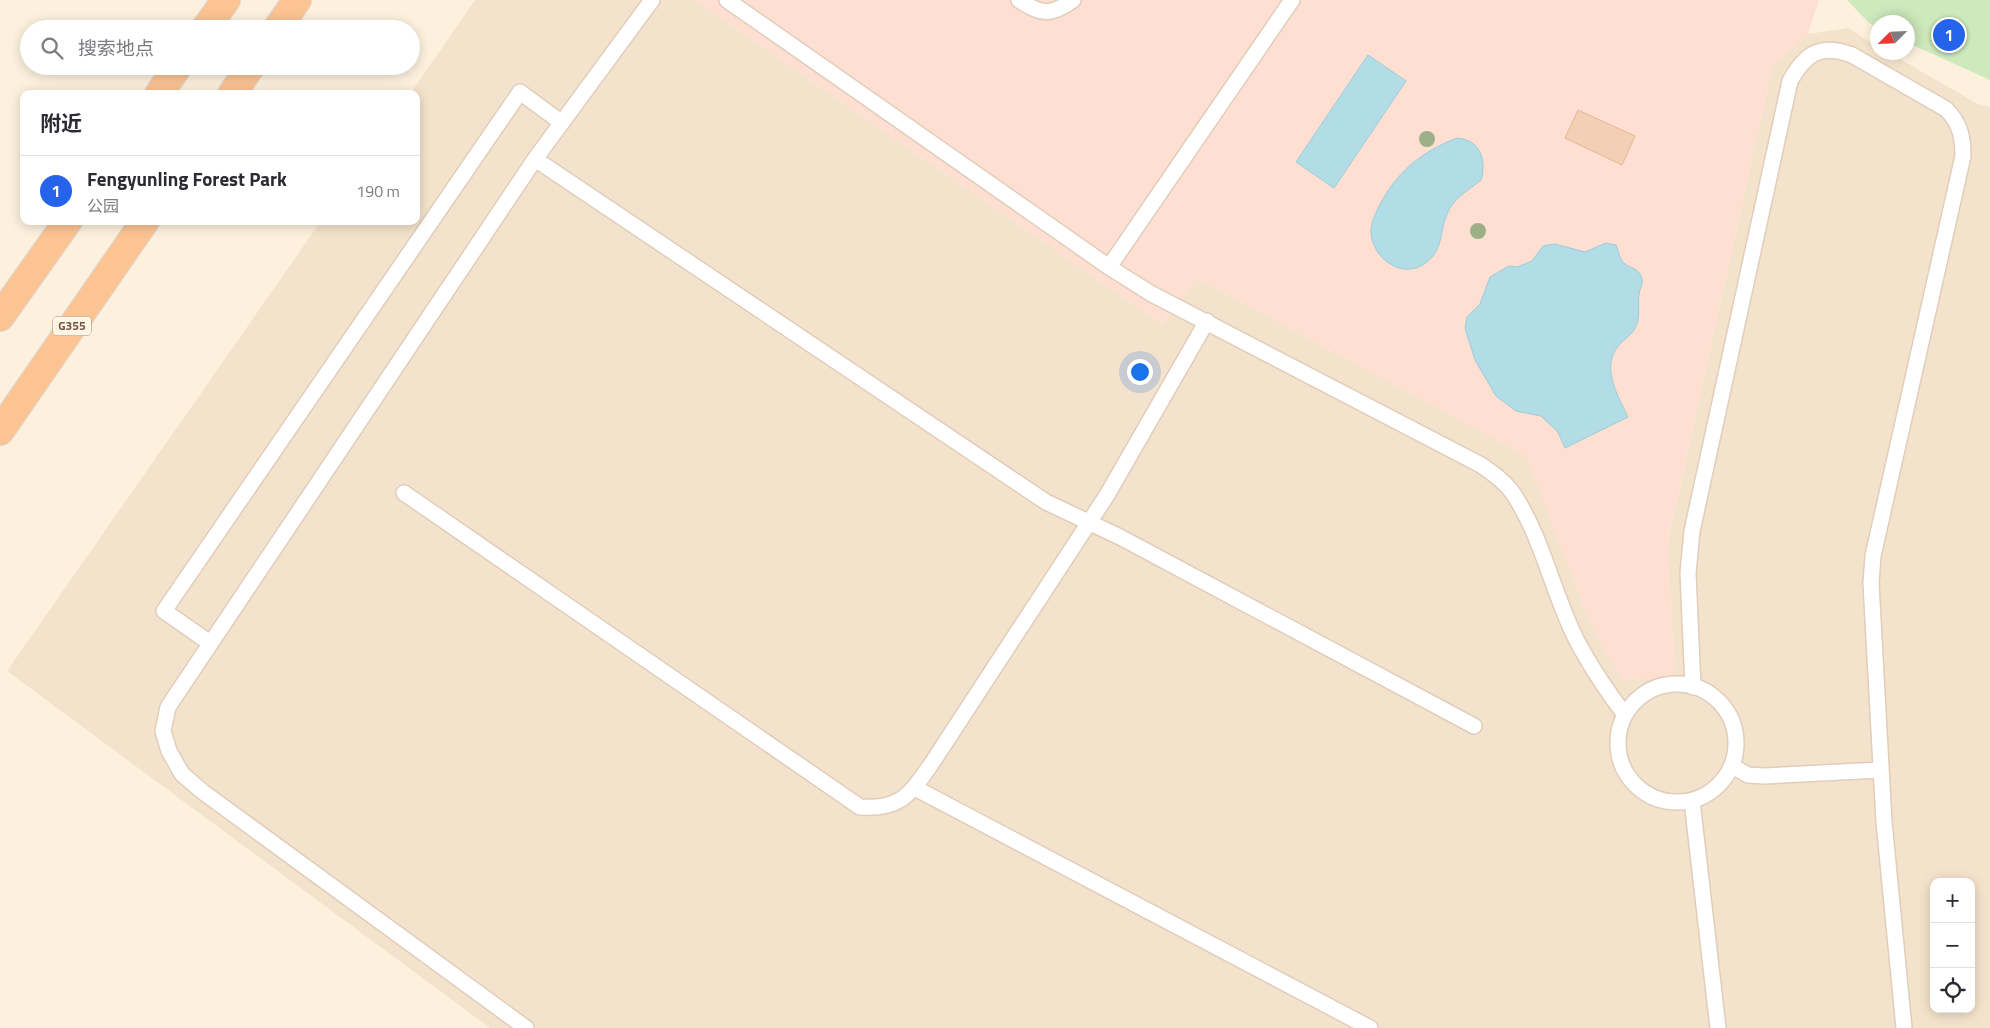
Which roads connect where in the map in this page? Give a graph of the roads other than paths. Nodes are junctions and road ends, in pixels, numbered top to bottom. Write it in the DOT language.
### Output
graph roads {
  1 [pos="226,0"];
  2 [pos="297,0"];
  3 [pos="727,0"];
  4 [pos="1019,0"];
  5 [pos="1073,0"];
  6 [pos="1292,0"];
  7 [pos="650,1"];
  8 [pos="212,20"];
  9 [pos="283,20"];
  10 [pos="172,75"];
  11 [pos="245,75"];
  12 [pos="162,90"];
  13 [pos="235,90"];
  14 [pos="562,123"];
  15 [pos="535,159"];
  16 [pos="65,225"];
  17 [pos="142,225"];
  18 [pos="1109,267"];
  19 [pos="0,317"];
  20 [pos="1207,321"];
  21 [pos="0,431"];
  22 [pos="404,492"];
  23 [pos="1088,522"];
  24 [pos="210,643"];
  25 [pos="1693,687"];
  26 [pos="1625,716"];
  27 [pos="1474,726"];
  28 [pos="1732,766"];
  29 [pos="1880,770"];
  30 [pos="915,788"];
  31 [pos="1692,801"];
  32 [pos="526,1028"];
  33 [pos="1370,1028"];
  34 [pos="1718,1028"];
  35 [pos="1904,1028"];
  1 -- 8 [label="highway"];
  2 -- 9 [label="highway"];
  3 -- 18 [label="lane"];
  4 -- 5 [label="lane"];
  6 -- 18 [label="lane"];
  7 -- 14 [label="lane"];
  10 -- 12 [label="highway"];
  11 -- 13 [label="highway"];
  14 -- 15 [label="lane"];
  14 -- 24 [label="lane"];
  15 -- 23 [label="lane"];
  15 -- 24 [label="lane"];
  16 -- 19 [label="highway"];
  17 -- 21 [label="highway, G355"];
  18 -- 20 [label="lane"];
  20 -- 23 [label="lane"];
  20 -- 26 [label="lane"];
  22 -- 30 [label="lane"];
  23 -- 27 [label="lane"];
  23 -- 30 [label="lane"];
  24 -- 32 [label="lane"];
  25 -- 26 [label="lane"];
  25 -- 28 [label="lane"];
  25 -- 29 [label="lane"];
  26 -- 31 [label="lane"];
  28 -- 29 [label="lane"];
  28 -- 31 [label="lane"];
  29 -- 35 [label="lane"];
  30 -- 33 [label="lane"];
  31 -- 34 [label="lane"];
}
